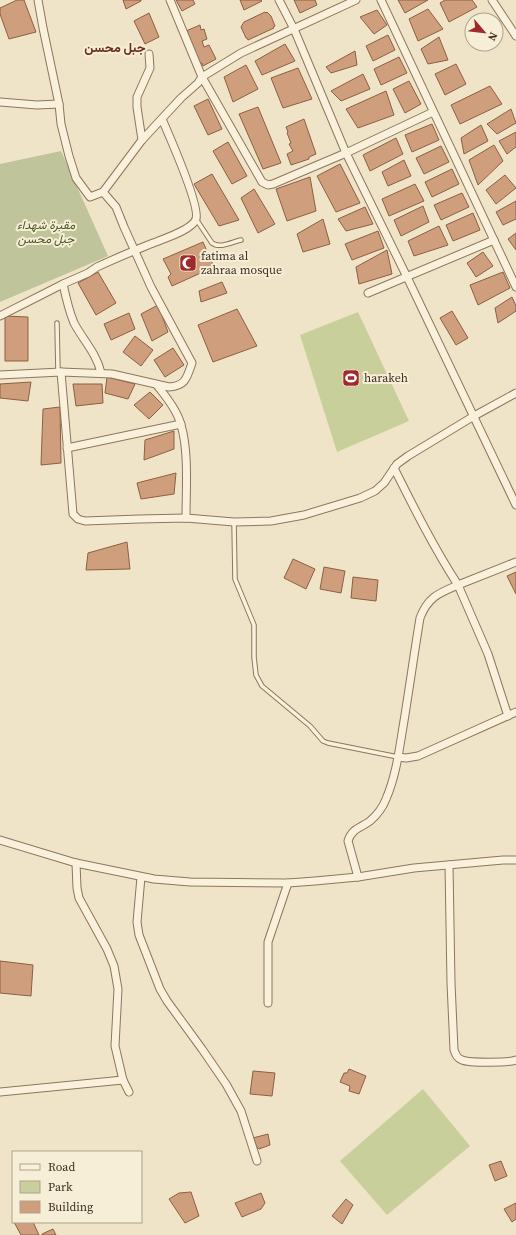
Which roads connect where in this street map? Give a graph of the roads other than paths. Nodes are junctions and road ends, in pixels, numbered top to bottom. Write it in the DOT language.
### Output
graph roads {
  1 [pos="38,0"];
  2 [pos="170,0"];
  3 [pos="279,0"];
  4 [pos="356,0"];
  5 [pos="381,0"];
  6 [pos="492,0"];
  7 [pos="294,29"];
  8 [pos="516,36"];
  9 [pos="149,54"];
  10 [pos="202,77"];
  11 [pos="0,102"];
  12 [pos="60,104"];
  13 [pos="433,112"];
  14 [pos="162,119"];
  15 [pos="142,140"];
  16 [pos="346,153"];
  17 [pos="103,192"];
  18 [pos="196,220"];
  19 [pos="241,240"];
  20 [pos="494,240"];
  21 [pos="135,250"];
  22 [pos="407,277"];
  23 [pos="63,284"];
  24 [pos="516,287"];
  25 [pos="368,293"];
  26 [pos="0,316"];
  27 [pos="57,324"];
  28 [pos="59,372"];
  29 [pos="101,373"];
  30 [pos="0,375"];
  31 [pos="157,385"];
  32 [pos="516,393"];
  33 [pos="474,416"];
  34 [pos="181,424"];
  35 [pos="67,448"];
  36 [pos="394,468"];
  37 [pos="516,504"];
  38 [pos="186,518"];
  39 [pos="234,522"];
  40 [pos="516,562"];
  41 [pos="458,585"];
  42 [pos="516,712"];
  43 [pos="508,716"];
  44 [pos="398,757"];
  45 [pos="0,840"];
  46 [pos="516,860"];
  47 [pos="76,863"];
  48 [pos="449,865"];
  49 [pos="141,877"];
  50 [pos="358,877"];
  51 [pos="288,883"];
  52 [pos="268,1004"];
  53 [pos="516,1060"];
  54 [pos="123,1080"];
  55 [pos="0,1092"];
  56 [pos="129,1092"];
  57 [pos="257,1161"];
  1 -- 12 [label="street"];
  2 -- 10 [label="street"];
  3 -- 7 [label="street"];
  4 -- 7 [label="street"];
  5 -- 13 [label="street"];
  6 -- 8 [label="street"];
  7 -- 10 [label="street"];
  7 -- 16 [label="street"];
  9 -- 15 [label="street"];
  10 -- 14 [label="street"];
  10 -- 16 [label="street"];
  11 -- 12 [label="street"];
  12 -- 17 [label="street"];
  13 -- 16 [label="street"];
  13 -- 20 [label="street"];
  14 -- 15 [label="street"];
  14 -- 18 [label="street"];
  15 -- 17 [label="street"];
  16 -- 22 [label="street"];
  17 -- 21 [label="street"];
  18 -- 19 [label="lane"];
  18 -- 21 [label="street"];
  20 -- 22 [label="street"];
  20 -- 24 [label="street"];
  21 -- 23 [label="street"];
  21 -- 31 [label="street"];
  22 -- 25 [label="street"];
  22 -- 33 [label="street"];
  23 -- 26 [label="street"];
  23 -- 29 [label="street"];
  27 -- 28 [label="lane"];
  28 -- 29 [label="street"];
  28 -- 30 [label="street"];
  28 -- 35 [label="street"];
  29 -- 31 [label="street"];
  31 -- 34 [label="street"];
  32 -- 33 [label="street"];
  33 -- 36 [label="street"];
  33 -- 37 [label="street"];
  34 -- 35 [label="street"];
  34 -- 38 [label="street"];
  35 -- 38 [label="street"];
  36 -- 39 [label="street"];
  36 -- 41 [label="street"];
  38 -- 39 [label="street"];
  39 -- 44 [label="lane"];
  40 -- 41 [label="street"];
  41 -- 43 [label="street"];
  41 -- 44 [label="street"];
  42 -- 43 [label="street"];
  43 -- 44 [label="street"];
  44 -- 50 [label="street"];
  45 -- 47 [label="street"];
  46 -- 48 [label="street"];
  47 -- 49 [label="street"];
  47 -- 54 [label="street"];
  48 -- 50 [label="street"];
  48 -- 53 [label="street"];
  49 -- 51 [label="street"];
  49 -- 57 [label="street"];
  50 -- 51 [label="street"];
  51 -- 52 [label="street"];
  54 -- 55 [label="street"];
  54 -- 56 [label="street"];
}
